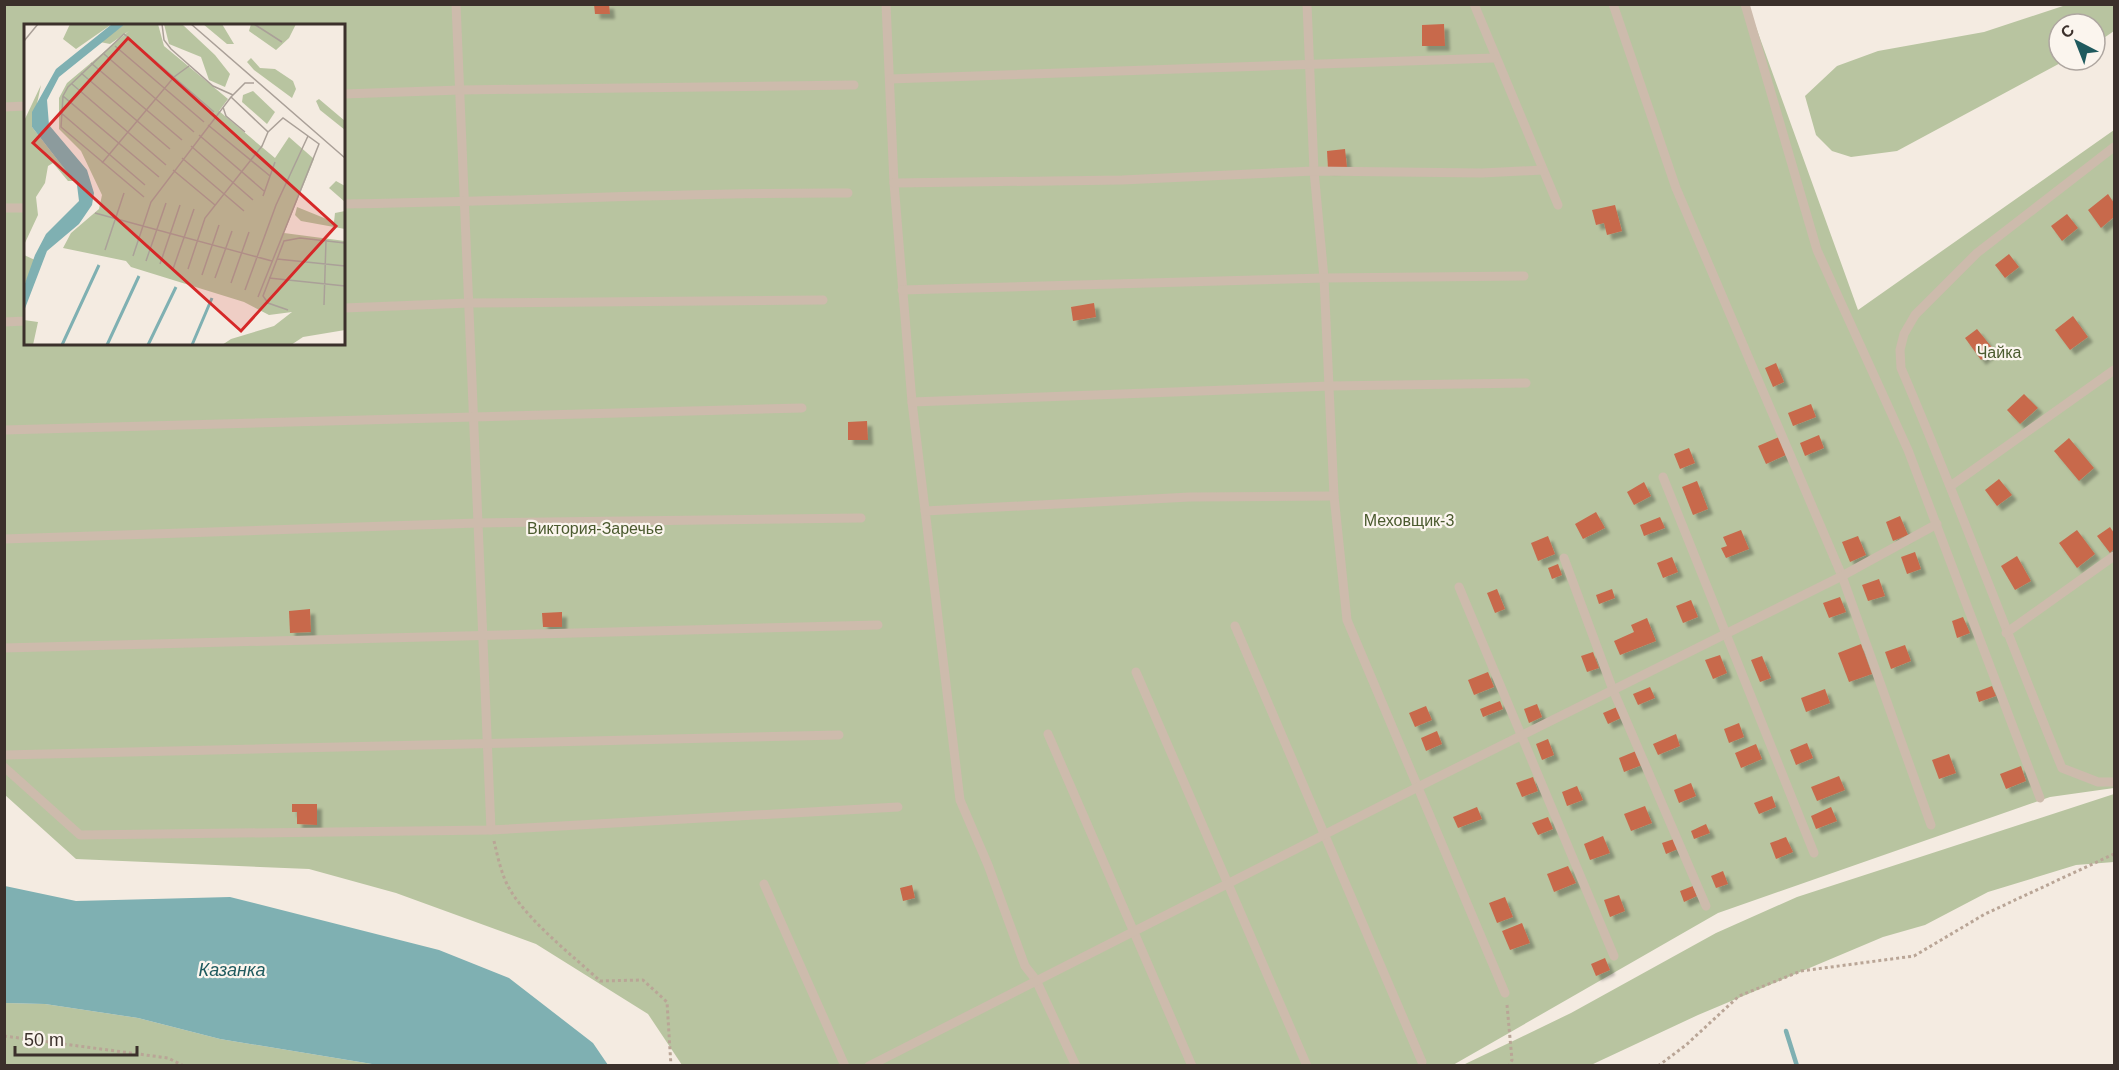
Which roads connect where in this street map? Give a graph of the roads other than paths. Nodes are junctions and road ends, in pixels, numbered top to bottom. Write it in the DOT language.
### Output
graph roads {
  1 [pos="456,4"];
  2 [pos="886,4"];
  3 [pos="1307,4"];
  4 [pos="1474,4"];
  5 [pos="1613,4"];
  6 [pos="1745,4"];
  7 [pos="1494,58"];
  8 [pos="1311,66"];
  9 [pos="890,79"];
  10 [pos="854,85"];
  11 [pos="460,90"];
  12 [pos="345,94"];
  13 [pos="24,106"];
  14 [pos="4,107"];
  15 [pos="2115,147"];
  16 [pos="1543,170"];
  17 [pos="1314,171"];
  18 [pos="894,183"];
  19 [pos="848,193"];
  20 [pos="465,202"];
  21 [pos="345,204"];
  22 [pos="1558,205"];
  23 [pos="4,208"];
  24 [pos="24,208"];
  25 [pos="1524,276"];
  26 [pos="1324,278"];
  27 [pos="902,290"];
  28 [pos="823,300"];
  29 [pos="469,303"];
  30 [pos="345,308"];
  31 [pos="24,321"];
  32 [pos="4,322"];
  33 [pos="2115,370"];
  34 [pos="1527,383"];
  35 [pos="1330,386"];
  36 [pos="912,402"];
  37 [pos="802,408"];
  38 [pos="474,419"];
  39 [pos="4,429"];
  40 [pos="1663,477"];
  41 [pos="1952,485"];
  42 [pos="1335,496"];
  43 [pos="925,511"];
  44 [pos="861,518"];
  45 [pos="478,523"];
  46 [pos="1937,524"];
  47 [pos="4,539"];
  48 [pos="2115,556"];
  49 [pos="1564,558"];
  50 [pos="1842,576"];
  51 [pos="1459,587"];
  52 [pos="878,625"];
  53 [pos="1236,626"];
  54 [pos="2006,633"];
  55 [pos="1725,634"];
  56 [pos="483,636"];
  57 [pos="4,648"];
  58 [pos="1136,672"];
  59 [pos="1613,690"];
  60 [pos="1048,734"];
  61 [pos="839,735"];
  62 [pos="1521,735"];
  63 [pos="487,742"];
  64 [pos="4,755"];
  65 [pos="4,767"];
  66 [pos="2115,782"];
  67 [pos="1418,787"];
  68 [pos="2040,798"];
  69 [pos="898,807"];
  70 [pos="1931,825"];
  71 [pos="491,830"];
  72 [pos="1325,834"];
  73 [pos="1814,853"];
  74 [pos="1228,882"];
  75 [pos="764,884"];
  76 [pos="1706,906"];
  77 [pos="1134,930"];
  78 [pos="1614,956"];
  79 [pos="1036,980"];
  80 [pos="1505,993"];
  81 [pos="1422,1062"];
  82 [pos="845,1065"];
  83 [pos="868,1065"];
  84 [pos="1076,1065"];
  85 [pos="1191,1065"];
  86 [pos="1307,1065"];
  1 -- 11 [label="lane"];
  2 -- 9 [label="lane"];
  3 -- 8 [label="lane"];
  4 -- 7 [label="lane"];
  5 -- 50 [label="lane"];
  6 -- 46 [label="lane"];
  7 -- 8 [label="lane"];
  7 -- 16 [label="lane"];
  8 -- 9 [label="lane"];
  8 -- 17 [label="lane"];
  9 -- 18 [label="lane"];
  10 -- 11 [label="lane"];
  11 -- 12 [label="lane"];
  11 -- 20 [label="lane"];
  13 -- 14 [label="lane"];
  15 -- 41 [label="lane"];
  16 -- 17 [label="lane"];
  16 -- 22 [label="lane"];
  17 -- 18 [label="lane"];
  17 -- 26 [label="lane"];
  18 -- 27 [label="lane"];
  19 -- 20 [label="lane"];
  20 -- 21 [label="lane"];
  20 -- 29 [label="lane"];
  23 -- 24 [label="lane"];
  25 -- 26 [label="lane"];
  26 -- 27 [label="lane"];
  26 -- 35 [label="lane"];
  27 -- 36 [label="lane"];
  28 -- 29 [label="lane"];
  29 -- 30 [label="lane"];
  29 -- 38 [label="lane"];
  31 -- 32 [label="lane"];
  33 -- 41 [label="lane"];
  34 -- 35 [label="lane"];
  35 -- 36 [label="lane"];
  35 -- 42 [label="lane"];
  36 -- 43 [label="lane"];
  37 -- 38 [label="lane"];
  38 -- 39 [label="lane"];
  38 -- 45 [label="lane"];
  40 -- 55 [label="lane"];
  41 -- 54 [label="lane"];
  42 -- 43 [label="lane"];
  42 -- 67 [label="lane"];
  43 -- 79 [label="lane"];
  44 -- 45 [label="lane"];
  45 -- 47 [label="lane"];
  45 -- 56 [label="lane"];
  46 -- 50 [label="lane"];
  46 -- 68 [label="lane"];
  48 -- 54 [label="lane"];
  49 -- 59 [label="lane"];
  50 -- 55 [label="lane"];
  50 -- 70 [label="lane"];
  51 -- 62 [label="lane"];
  52 -- 56 [label="lane"];
  53 -- 72 [label="lane"];
  54 -- 66 [label="lane"];
  55 -- 59 [label="lane"];
  55 -- 73 [label="lane"];
  56 -- 57 [label="lane"];
  56 -- 63 [label="lane"];
  58 -- 74 [label="lane"];
  59 -- 62 [label="lane"];
  59 -- 76 [label="lane"];
  60 -- 77 [label="lane"];
  61 -- 63 [label="lane"];
  62 -- 67 [label="lane"];
  62 -- 78 [label="lane"];
  63 -- 64 [label="lane"];
  63 -- 71 [label="lane"];
  65 -- 71 [label="lane"];
  67 -- 72 [label="lane"];
  67 -- 80 [label="lane"];
  69 -- 71 [label="lane"];
  72 -- 74 [label="lane"];
  72 -- 81 [label="lane"];
  74 -- 77 [label="lane"];
  74 -- 86 [label="lane"];
  75 -- 82 [label="lane"];
  77 -- 79 [label="lane"];
  77 -- 85 [label="lane"];
  79 -- 83 [label="lane"];
  79 -- 84 [label="lane"];
}
